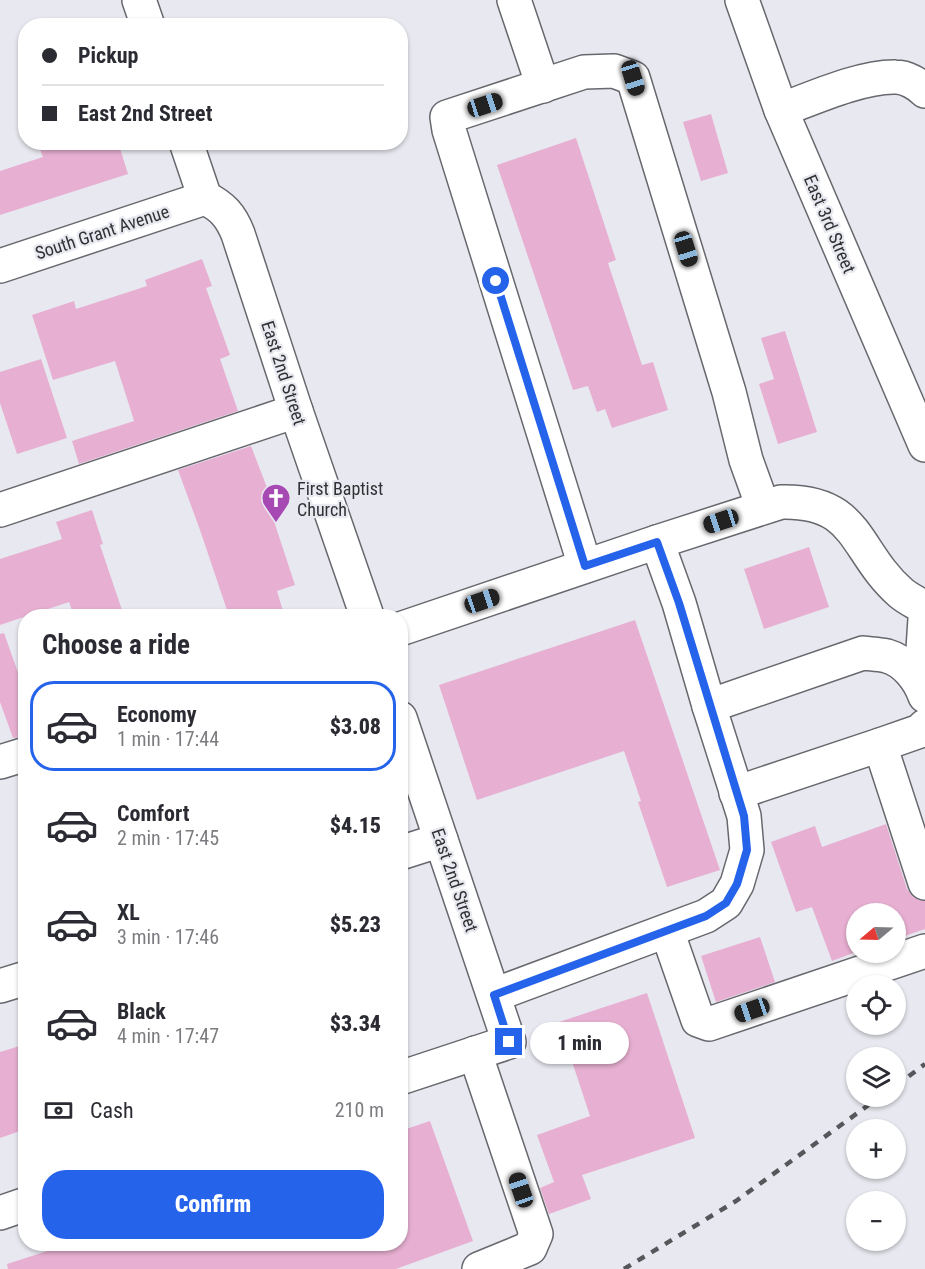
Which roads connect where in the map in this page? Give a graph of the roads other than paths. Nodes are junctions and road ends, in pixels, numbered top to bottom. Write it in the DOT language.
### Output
graph roads {
  1 [pos="139,0"];
  2 [pos="514,0"];
  3 [pos="742,0"];
  4 [pos="145,18"];
  5 [pos="543,86"];
  6 [pos="925,91"];
  7 [pos="781,110"];
  8 [pos="189,150"];
  9 [pos="205,198"];
  10 [pos="0,266"];
  11 [pos="296,411"];
  12 [pos="925,445"];
  13 [pos="763,507"];
  14 [pos="0,510"];
  15 [pos="657,542"];
  16 [pos="585,566"];
  17 [pos="925,608"];
  18 [pos="365,609"];
  19 [pos="925,619"];
  20 [pos="408,626"];
  21 [pos="920,687"];
  22 [pos="709,706"];
  23 [pos="925,726"];
  24 [pos="408,742"];
  25 [pos="880,745"];
  26 [pos="18,756"];
  27 [pos="0,762"];
  28 [pos="736,793"];
  29 [pos="441,840"];
  30 [pos="408,851"];
  31 [pos="925,883"];
  32 [pos="667,931"];
  33 [pos="925,951"];
  34 [pos="18,980"];
  35 [pos="0,986"];
  36 [pos="494,995"];
  37 [pos="475,1053"];
  38 [pos="408,1075"];
  39 [pos="18,1207"];
  40 [pos="0,1213"];
  41 [pos="479,1269"];
  1 -- 4 [label="street"];
  2 -- 5 [label="street"];
  3 -- 7 [label="street, East 3rd Street"];
  5 -- 13 [label="street"];
  5 -- 16 [label="street"];
  6 -- 7 [label="street"];
  7 -- 12 [label="street, East 3rd Street"];
  8 -- 9 [label="street"];
  9 -- 10 [label="street, South Grant Avenue"];
  9 -- 11 [label="street, East 2nd Street"];
  11 -- 14 [label="street"];
  11 -- 18 [label="street, East 2nd Street"];
  13 -- 15 [label="street"];
  13 -- 17 [label="street"];
  15 -- 16 [label="street"];
  15 -- 22 [label="street"];
  16 -- 20 [label="street"];
  19 -- 21 [label="street"];
  21 -- 22 [label="street"];
  22 -- 28 [label="street"];
  23 -- 25 [label="street"];
  24 -- 29 [label="street, East 2nd Street"];
  25 -- 28 [label="street"];
  25 -- 31 [label="street"];
  26 -- 27 [label="street"];
  28 -- 32 [label="street"];
  29 -- 30 [label="street"];
  29 -- 36 [label="street, East 2nd Street"];
  32 -- 33 [label="street"];
  32 -- 36 [label="street"];
  34 -- 35 [label="street"];
  36 -- 37 [label="street, East 2nd Street"];
  37 -- 38 [label="street"];
  37 -- 41 [label="street"];
  39 -- 40 [label="street"];
}
